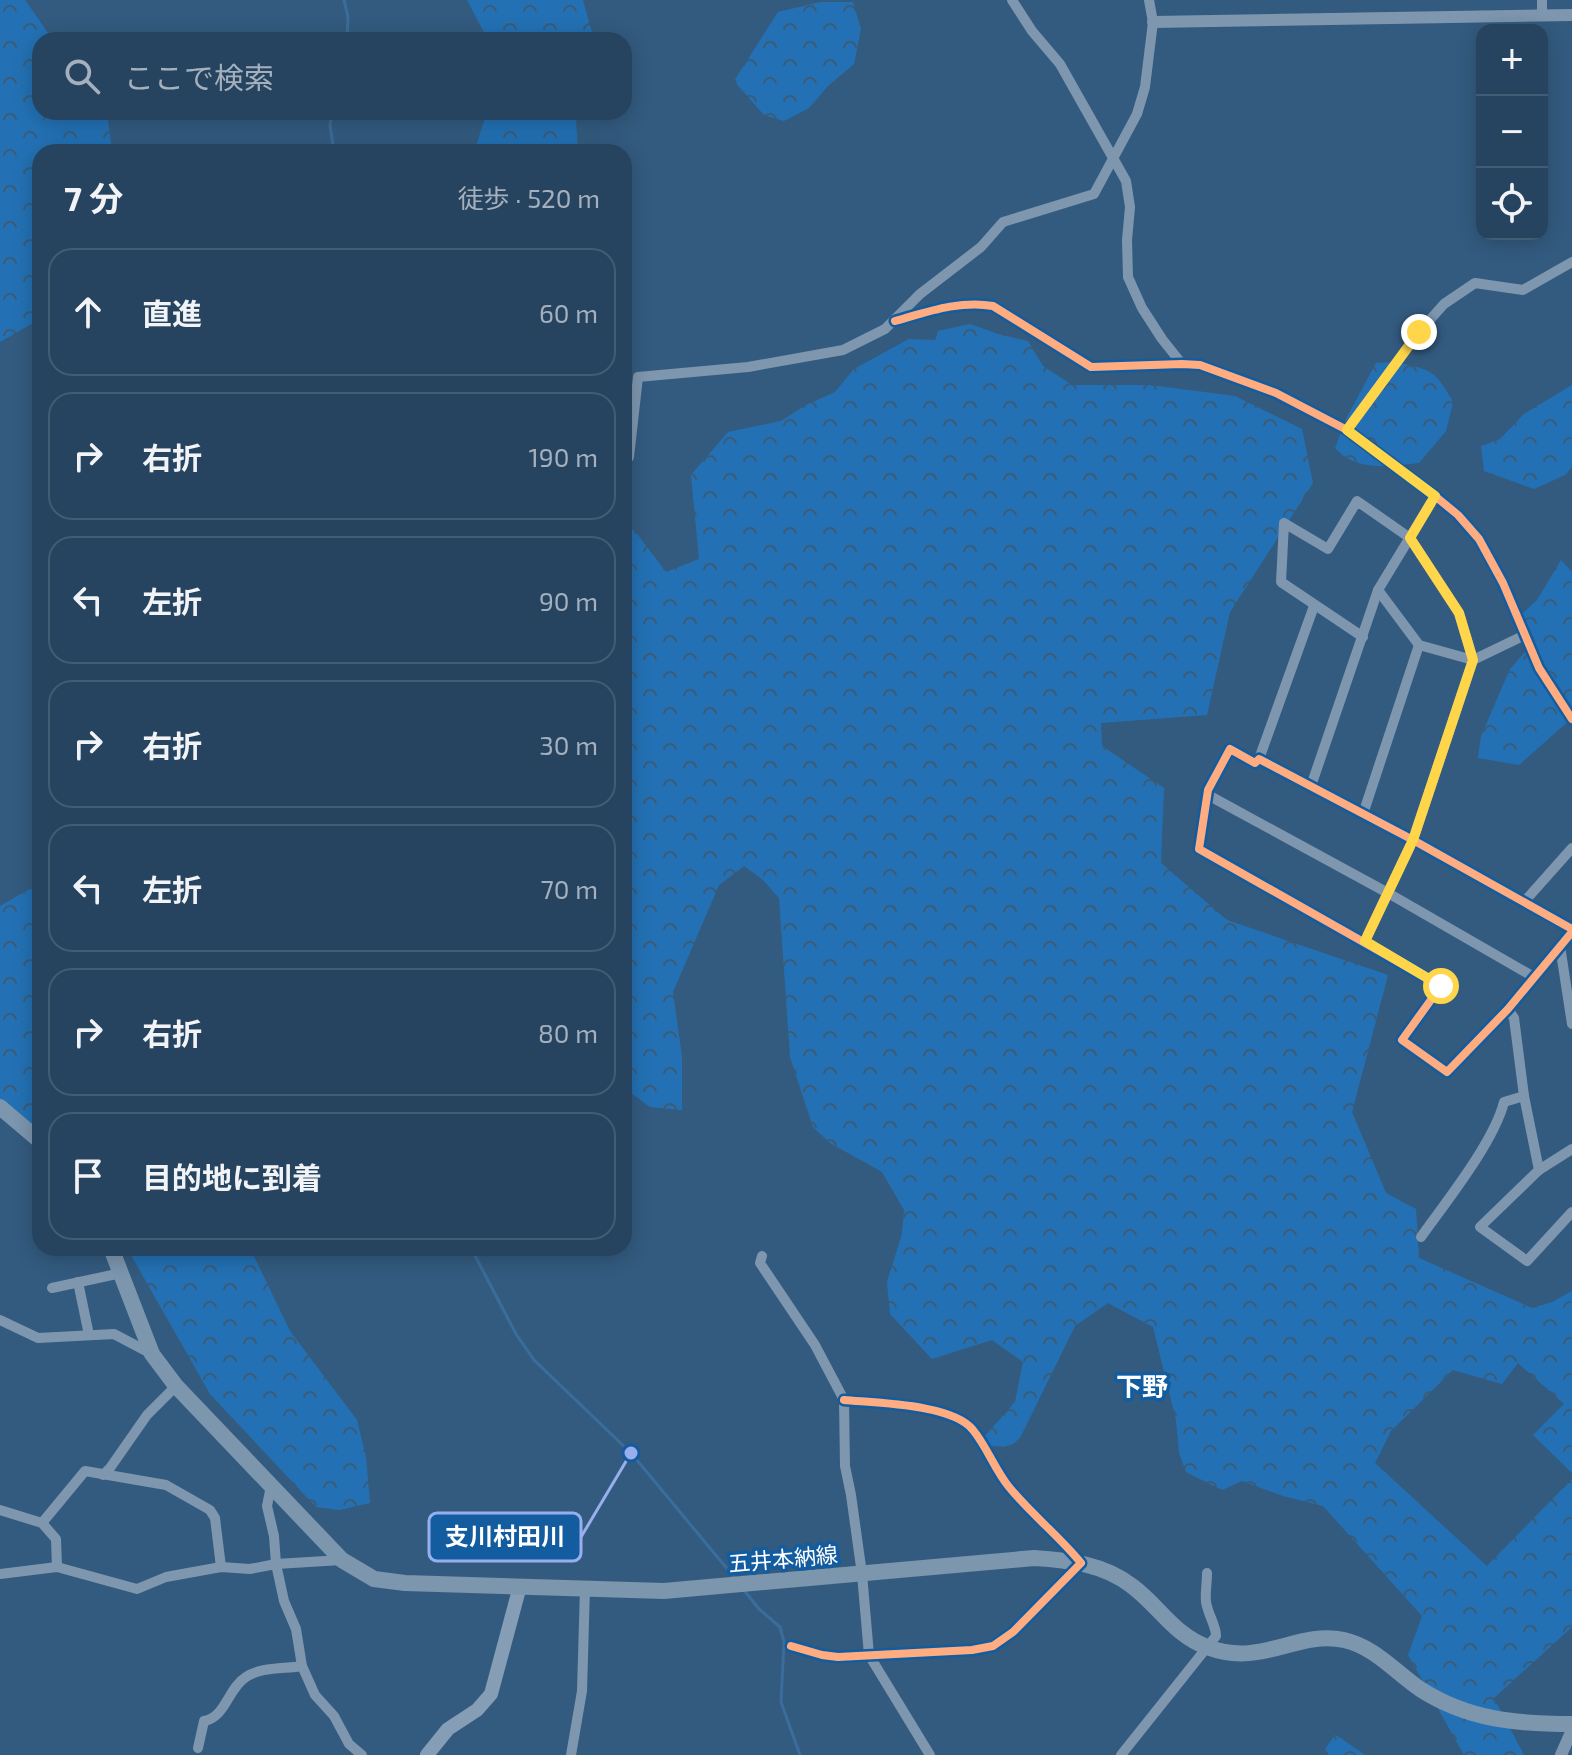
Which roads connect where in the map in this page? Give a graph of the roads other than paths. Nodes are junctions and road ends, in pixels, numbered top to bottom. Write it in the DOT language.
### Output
graph roads {
  1 [pos="1012,0"];
  2 [pos="1149,0"];
  3 [pos="1542,0"];
  4 [pos="1542,15"];
  5 [pos="1572,15"];
  6 [pos="1153,22"];
  7 [pos="1114,157"];
  8 [pos="1572,262"];
  9 [pos="895,321"];
  10 [pos="1182,364"];
  11 [pos="632,430"];
  12 [pos="1347,430"];
  13 [pos="1435,496"];
  14 [pos="1410,538"];
  15 [pos="1378,590"];
  16 [pos="1314,606"];
  17 [pos="1525,635"];
  18 [pos="1363,637"];
  19 [pos="1419,645"];
  20 [pos="1473,660"];
  21 [pos="1572,719"];
  22 [pos="1259,759"];
  23 [pos="1311,786"];
  24 [pos="1208,795"];
  25 [pos="1363,814"];
  26 [pos="1413,840"];
  27 [pos="1572,848"];
  28 [pos="1388,893"];
  29 [pos="1524,902"];
  30 [pos="1572,931"];
  31 [pos="1365,941"];
  32 [pos="1560,946"];
  33 [pos="1534,977"];
  34 [pos="1569,983"];
  35 [pos="1508,1009"];
  36 [pos="1572,1024"];
  37 [pos="1524,1096"];
  38 [pos="0,1107"];
  39 [pos="32,1134"];
  40 [pos="1572,1149"];
  41 [pos="1539,1170"];
  42 [pos="1572,1212"];
  43 [pos="1421,1237"];
  44 [pos="114,1256"];
  45 [pos="762,1256"];
  46 [pos="121,1273"];
  47 [pos="78,1282"];
  48 [pos="52,1288"];
  49 [pos="0,1320"];
  50 [pos="89,1335"];
  51 [pos="152,1354"];
  52 [pos="176,1386"];
  53 [pos="844,1400"];
  54 [pos="103,1475"];
  55 [pos="271,1486"];
  56 [pos="0,1510"];
  57 [pos="42,1523"];
  58 [pos="342,1560"];
  59 [pos="1081,1563"];
  60 [pos="276,1564"];
  61 [pos="57,1567"];
  62 [pos="221,1567"];
  63 [pos="1207,1573"];
  64 [pos="0,1574"];
  65 [pos="862,1574"];
  66 [pos="520,1586"];
  67 [pos="585,1588"];
  68 [pos="791,1646"];
  69 [pos="1207,1648"];
  70 [pos="869,1655"];
  71 [pos="302,1666"];
  72 [pos="1572,1727"];
  73 [pos="198,1748"];
  74 [pos="362,1755"];
  75 [pos="427,1755"];
  76 [pos="571,1755"];
  77 [pos="930,1755"];
  78 [pos="1121,1755"];
  79 [pos="1561,1755"];
  1 -- 7 [label="street"];
  2 -- 6 [label="street"];
  3 -- 4 [label="street"];
  4 -- 5 [label="street"];
  4 -- 6 [label="street"];
  6 -- 7 [label="street"];
  7 -- 9 [label="street"];
  7 -- 10 [label="street"];
  8 -- 12 [label="street"];
  9 -- 10 [label="street"];
  9 -- 11 [label="street"];
  10 -- 12 [label="street"];
  12 -- 13 [label="street"];
  13 -- 14 [label="street"];
  13 -- 17 [label="street"];
  14 -- 15 [label="street"];
  14 -- 16 [label="street"];
  14 -- 20 [label="street"];
  15 -- 18 [label="street"];
  15 -- 19 [label="street"];
  16 -- 18 [label="street"];
  16 -- 22 [label="street"];
  17 -- 20 [label="street"];
  17 -- 21 [label="street"];
  18 -- 23 [label="street"];
  19 -- 20 [label="street"];
  19 -- 25 [label="street"];
  20 -- 26 [label="street"];
  22 -- 23 [label="street"];
  22 -- 24 [label="street"];
  23 -- 25 [label="street"];
  24 -- 28 [label="street"];
  24 -- 31 [label="street"];
  25 -- 26 [label="street"];
  26 -- 28 [label="street"];
  26 -- 29 [label="street"];
  27 -- 29 [label="street"];
  28 -- 31 [label="street"];
  28 -- 33 [label="street"];
  29 -- 30 [label="street"];
  30 -- 32 [label="street"];
  31 -- 35 [label="street"];
  32 -- 33 [label="street"];
  32 -- 34 [label="street"];
  33 -- 35 [label="street"];
  34 -- 36 [label="street"];
  35 -- 37 [label="street"];
  37 -- 41 [label="street"];
  37 -- 43 [label="street"];
  38 -- 39 [label="main road"];
  40 -- 41 [label="street"];
  41 -- 42 [label="street"];
  44 -- 46 [label="main road, 五井本納線"];
  45 -- 53 [label="street"];
  46 -- 47 [label="street"];
  46 -- 51 [label="main road, 五井本納線"];
  47 -- 48 [label="street"];
  47 -- 50 [label="street"];
  49 -- 50 [label="street"];
  50 -- 51 [label="street"];
  51 -- 52 [label="main road, 五井本納線"];
  52 -- 54 [label="street"];
  52 -- 55 [label="main road, 五井本納線"];
  53 -- 59 [label="street"];
  53 -- 65 [label="street"];
  54 -- 57 [label="street"];
  54 -- 62 [label="street"];
  55 -- 58 [label="main road, 五井本納線"];
  55 -- 60 [label="street"];
  56 -- 57 [label="street"];
  57 -- 61 [label="street"];
  58 -- 60 [label="street"];
  58 -- 66 [label="main road, 五井本納線"];
  59 -- 65 [label="main road, 五井本納線"];
  59 -- 69 [label="main road, 五井本納線"];
  59 -- 70 [label="street"];
  60 -- 62 [label="street"];
  60 -- 71 [label="street"];
  61 -- 62 [label="street"];
  61 -- 64 [label="street"];
  63 -- 69 [label="street"];
  65 -- 67 [label="main road, 五井本納線"];
  65 -- 70 [label="street"];
  66 -- 67 [label="main road, 五井本納線"];
  66 -- 75 [label="main road"];
  67 -- 76 [label="street"];
  68 -- 70 [label="street"];
  69 -- 72 [label="main road, 五井本納線"];
  69 -- 78 [label="street"];
  70 -- 77 [label="street"];
  71 -- 73 [label="street"];
  71 -- 74 [label="street"];
  72 -- 79 [label="street"];
}
